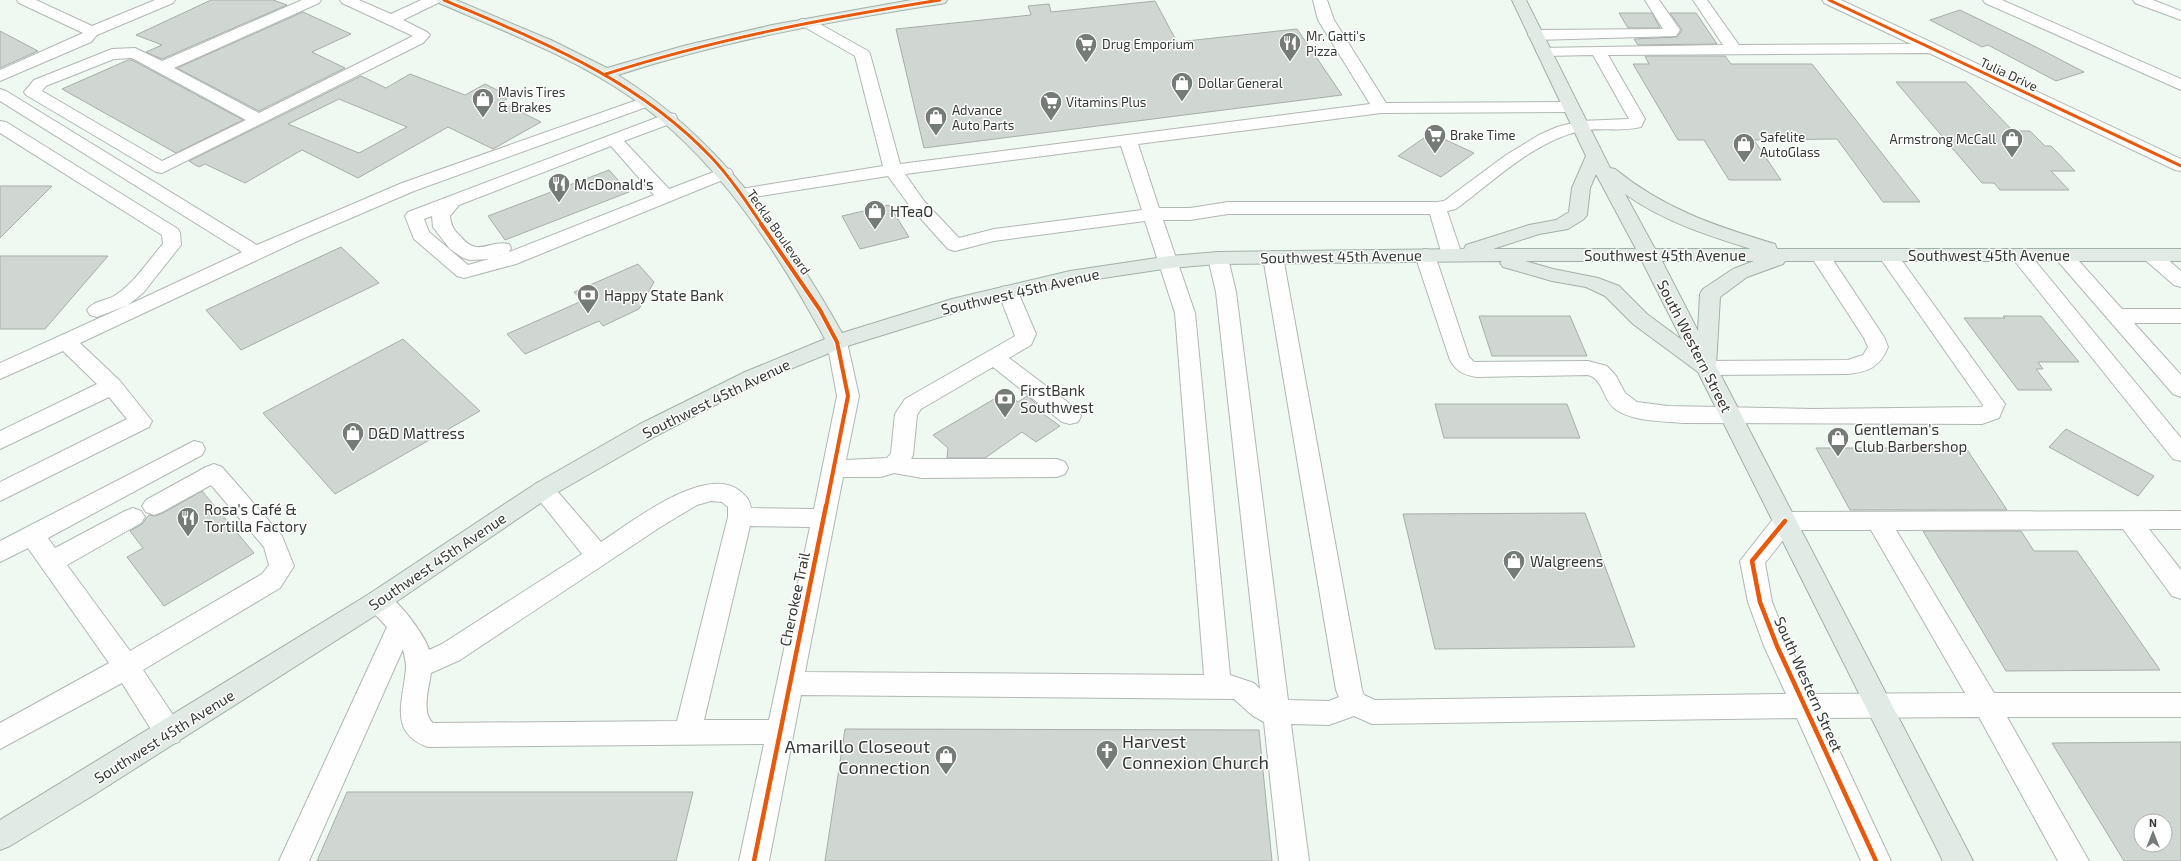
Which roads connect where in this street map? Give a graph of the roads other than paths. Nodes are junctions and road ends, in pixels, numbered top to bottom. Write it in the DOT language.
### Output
graph roads {
  1 [pos="24,0"];
  2 [pos="168,0"];
  3 [pos="314,0"];
  4 [pos="347,0"];
  5 [pos="434,0"];
  6 [pos="444,0"];
  7 [pos="940,0"];
  8 [pos="1320,0"];
  9 [pos="1518,0"];
  10 [pos="1652,0"];
  11 [pos="1700,0"];
  12 [pos="1829,0"];
  13 [pos="1990,0"];
  14 [pos="2140,0"];
  15 [pos="2181,16"];
  16 [pos="391,20"];
  17 [pos="806,22"];
  18 [pos="92,32"];
  19 [pos="1536,35"];
  20 [pos="1933,49"];
  21 [pos="1735,50"];
  22 [pos="1544,51"];
  23 [pos="1598,51"];
  24 [pos="162,67"];
  25 [pos="606,74"];
  26 [pos="0,76"];
  27 [pos="2181,85"];
  28 [pos="0,94"];
  29 [pos="646,102"];
  30 [pos="1570,107"];
  31 [pos="1381,108"];
  32 [pos="669,118"];
  33 [pos="259,120"];
  34 [pos="0,126"];
  35 [pos="1580,126"];
  36 [pos="614,140"];
  37 [pos="1128,141"];
  38 [pos="1597,160"];
  39 [pos="2181,166"];
  40 [pos="893,170"];
  41 [pos="724,173"];
  42 [pos="741,194"];
  43 [pos="658,200"];
  44 [pos="452,202"];
  45 [pos="1437,208"];
  46 [pos="1154,214"];
  47 [pos="256,253"];
  48 [pos="1425,255"];
  49 [pos="1452,255"];
  50 [pos="1482,255"];
  51 [pos="1649,255"];
  52 [pos="1792,255"];
  53 [pos="1820,255"];
  54 [pos="1888,255"];
  55 [pos="2020,255"];
  56 [pos="2063,255"];
  57 [pos="2151,255"];
  58 [pos="2181,255"];
  59 [pos="1274,257"];
  60 [pos="1218,258"];
  61 [pos="1170,262"];
  62 [pos="2181,281"];
  63 [pos="1008,292"];
  64 [pos="2117,316"];
  65 [pos="2181,316"];
  66 [pos="66,342"];
  67 [pos="836,342"];
  68 [pos="0,356"];
  69 [pos="993,357"];
  70 [pos="1706,368"];
  71 [pos="0,372"];
  72 [pos="112,386"];
  73 [pos="2181,389"];
  74 [pos="1070,416"];
  75 [pos="1731,416"];
  76 [pos="0,441"];
  77 [pos="194,450"];
  78 [pos="2181,453"];
  79 [pos="898,460"];
  80 [pos="1057,461"];
  81 [pos="833,469"];
  82 [pos="543,490"];
  83 [pos="0,492"];
  84 [pos="154,506"];
  85 [pos="133,517"];
  86 [pos="740,517"];
  87 [pos="823,518"];
  88 [pos="2129,520"];
  89 [pos="2181,520"];
  90 [pos="1785,521"];
  91 [pos="1878,521"];
  92 [pos="33,536"];
  93 [pos="0,552"];
  94 [pos="598,556"];
  95 [pos="51,562"];
  96 [pos="2180,586"];
  97 [pos="378,600"];
  98 [pos="401,625"];
  99 [pos="419,666"];
  100 [pos="126,667"];
  101 [pos="789,684"];
  102 [pos="1218,686"];
  103 [pos="1355,703"];
  104 [pos="1879,705"];
  105 [pos="2181,705"];
  106 [pos="1987,706"];
  107 [pos="1806,707"];
  108 [pos="1277,713"];
  109 [pos="779,732"];
  110 [pos="168,733"];
  111 [pos="687,733"];
  112 [pos="0,737"];
  113 [pos="0,836"];
  114 [pos="294,861"];
  115 [pos="754,861"];
  116 [pos="1294,861"];
  117 [pos="1876,861"];
  118 [pos="1958,861"];
  119 [pos="2074,861"];
  1 -- 18 [label="street"];
  2 -- 18 [label="street"];
  3 -- 24 [label="street"];
  4 -- 16 [label="street"];
  5 -- 16 [label="street"];
  6 -- 25 [label="main road, Teckla Boulevard"];
  7 -- 17 [label="main road"];
  8 -- 31 [label="street"];
  9 -- 19 [label="main road, South Western Street"];
  10 -- 19 [label="street"];
  11 -- 21 [label="street"];
  12 -- 20 [label="street, Tulia Drive"];
  13 -- 27 [label="street"];
  14 -- 15 [label="street"];
  16 -- 33 [label="street"];
  17 -- 25 [label="main road"];
  17 -- 40 [label="street"];
  18 -- 26 [label="street"];
  19 -- 22 [label="main road, South Western Street"];
  20 -- 21 [label="street"];
  20 -- 39 [label="street, Tulia Drive"];
  21 -- 23 [label="street"];
  22 -- 23 [label="street"];
  22 -- 30 [label="main road, South Western Street"];
  23 -- 35 [label="street"];
  24 -- 33 [label="street"];
  24 -- 33 [label="street"];
  25 -- 29 [label="main road, Teckla Boulevard"];
  28 -- 47 [label="street"];
  29 -- 32 [label="main road, Teckla Boulevard"];
  29 -- 47 [label="street"];
  30 -- 31 [label="street"];
  30 -- 35 [label="main road, South Western Street"];
  31 -- 37 [label="street"];
  32 -- 36 [label="street"];
  32 -- 41 [label="main road, Teckla Boulevard"];
  34 -- 68 [label="street"];
  35 -- 38 [label="main road, South Western Street"];
  35 -- 45 [label="street"];
  36 -- 43 [label="street"];
  36 -- 44 [label="street"];
  37 -- 40 [label="street"];
  37 -- 46 [label="street"];
  38 -- 49 [label="main road"];
  38 -- 51 [label="main road, South Western Street"];
  38 -- 52 [label="main road"];
  40 -- 42 [label="street"];
  40 -- 46 [label="street"];
  41 -- 42 [label="main road, Teckla Boulevard"];
  41 -- 43 [label="street"];
  42 -- 67 [label="main road, Teckla Boulevard"];
  43 -- 44 [label="street"];
  43 -- 44 [label="street"];
  45 -- 46 [label="street"];
  45 -- 49 [label="street"];
  46 -- 61 [label="street"];
  47 -- 66 [label="street"];
  48 -- 49 [label="main road, Southwest 45th Avenue"];
  48 -- 59 [label="main road, Southwest 45th Avenue"];
  48 -- 75 [label="street"];
  49 -- 50 [label="main road, Southwest 45th Avenue"];
  50 -- 51 [label="main road, Southwest 45th Avenue"];
  50 -- 70 [label="main road"];
  51 -- 52 [label="main road, Southwest 45th Avenue"];
  51 -- 70 [label="main road, South Western Street"];
  52 -- 53 [label="main road, Southwest 45th Avenue"];
  52 -- 70 [label="main road"];
  53 -- 54 [label="main road, Southwest 45th Avenue"];
  53 -- 70 [label="street"];
  54 -- 55 [label="main road, Southwest 45th Avenue"];
  54 -- 75 [label="street"];
  55 -- 56 [label="main road, Southwest 45th Avenue"];
  55 -- 78 [label="street"];
  56 -- 57 [label="main road, Southwest 45th Avenue"];
  56 -- 64 [label="street"];
  57 -- 58 [label="main road, Southwest 45th Avenue"];
  57 -- 62 [label="street"];
  59 -- 60 [label="main road, Southwest 45th Avenue"];
  59 -- 103 [label="street"];
  60 -- 61 [label="main road, Southwest 45th Avenue"];
  60 -- 108 [label="street"];
  61 -- 63 [label="main road, Southwest 45th Avenue"];
  61 -- 102 [label="street"];
  63 -- 67 [label="main road, Southwest 45th Avenue"];
  63 -- 69 [label="street"];
  64 -- 65 [label="street"];
  64 -- 73 [label="street"];
  66 -- 71 [label="street"];
  66 -- 72 [label="street"];
  67 -- 81 [label="street, Cherokee Trail"];
  67 -- 82 [label="main road, Southwest 45th Avenue"];
  69 -- 74 [label="street"];
  69 -- 79 [label="street"];
  70 -- 75 [label="main road, South Western Street"];
  72 -- 76 [label="street"];
  72 -- 83 [label="street"];
  75 -- 90 [label="main road, South Western Street"];
  77 -- 92 [label="street"];
  79 -- 80 [label="street"];
  79 -- 81 [label="street"];
  81 -- 87 [label="street, Cherokee Trail"];
  82 -- 94 [label="street"];
  82 -- 97 [label="main road, Southwest 45th Avenue"];
  84 -- 100 [label="street"];
  85 -- 95 [label="street"];
  86 -- 87 [label="street"];
  86 -- 94 [label="street"];
  86 -- 111 [label="street"];
  87 -- 101 [label="street, Cherokee Trail"];
  88 -- 89 [label="street"];
  88 -- 91 [label="street"];
  88 -- 96 [label="street"];
  90 -- 91 [label="street"];
  90 -- 104 [label="main road, South Western Street"];
  90 -- 107 [label="street, South Western Street"];
  91 -- 106 [label="street"];
  92 -- 93 [label="street"];
  92 -- 95 [label="street"];
  94 -- 99 [label="street"];
  95 -- 100 [label="street"];
  97 -- 98 [label="street"];
  97 -- 110 [label="main road, Southwest 45th Avenue"];
  98 -- 99 [label="street"];
  98 -- 114 [label="street"];
  99 -- 111 [label="street"];
  100 -- 110 [label="street"];
  100 -- 112 [label="street"];
  101 -- 102 [label="street"];
  101 -- 109 [label="street, Cherokee Trail"];
  102 -- 108 [label="street"];
  103 -- 107 [label="street"];
  103 -- 108 [label="street"];
  104 -- 106 [label="street"];
  104 -- 107 [label="street"];
  104 -- 118 [label="main road, South Western Street"];
  105 -- 106 [label="street"];
  106 -- 119 [label="street"];
  107 -- 117 [label="street, South Western Street"];
  108 -- 116 [label="street"];
  109 -- 111 [label="street"];
  109 -- 115 [label="street, Cherokee Trail"];
  110 -- 113 [label="main road, Southwest 45th Avenue"];
}
